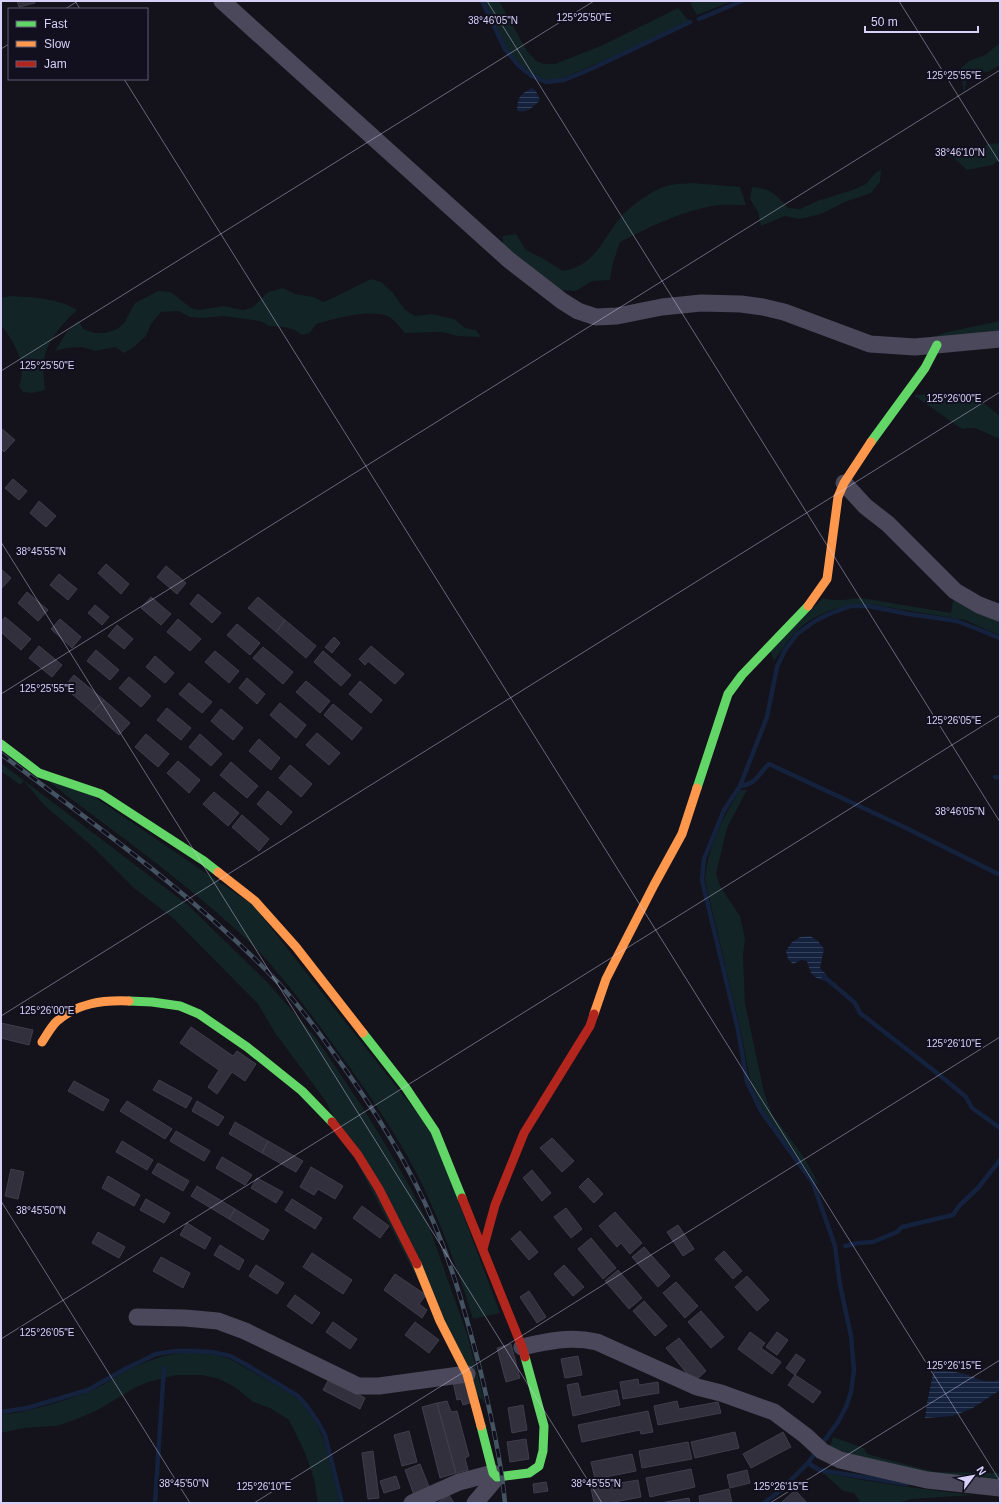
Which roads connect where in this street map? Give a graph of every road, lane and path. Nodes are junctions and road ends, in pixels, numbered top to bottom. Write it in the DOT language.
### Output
graph roads {
  1 [pos="222,1"];
  2 [pos="1000,339"];
  3 [pos="937,345"];
  4 [pos="844,483"];
  5 [pos="1000,613"];
  6 [pos="1,744"];
  7 [pos="42,1042"];
  8 [pos="483,1249"];
  9 [pos="137,1317"];
  10 [pos="522,1347"];
  11 [pos="467,1374"];
  12 [pos="495,1475"];
  13 [pos="1000,1488"];
  14 [pos="412,1503"];
  15 [pos="475,1503"];
  1 -- 3 [label="street"];
  2 -- 3 [label="street"];
  3 -- 4 [label="street"];
  4 -- 5 [label="street"];
  4 -- 8 [label="street"];
  6 -- 8 [label="street"];
  7 -- 11 [label="street"];
  8 -- 10 [label="street"];
  9 -- 11 [label="street"];
  10 -- 12 [label="street"];
  10 -- 13 [label="street"];
  11 -- 12 [label="street"];
  12 -- 14 [label="street"];
  12 -- 15 [label="street"];
}
